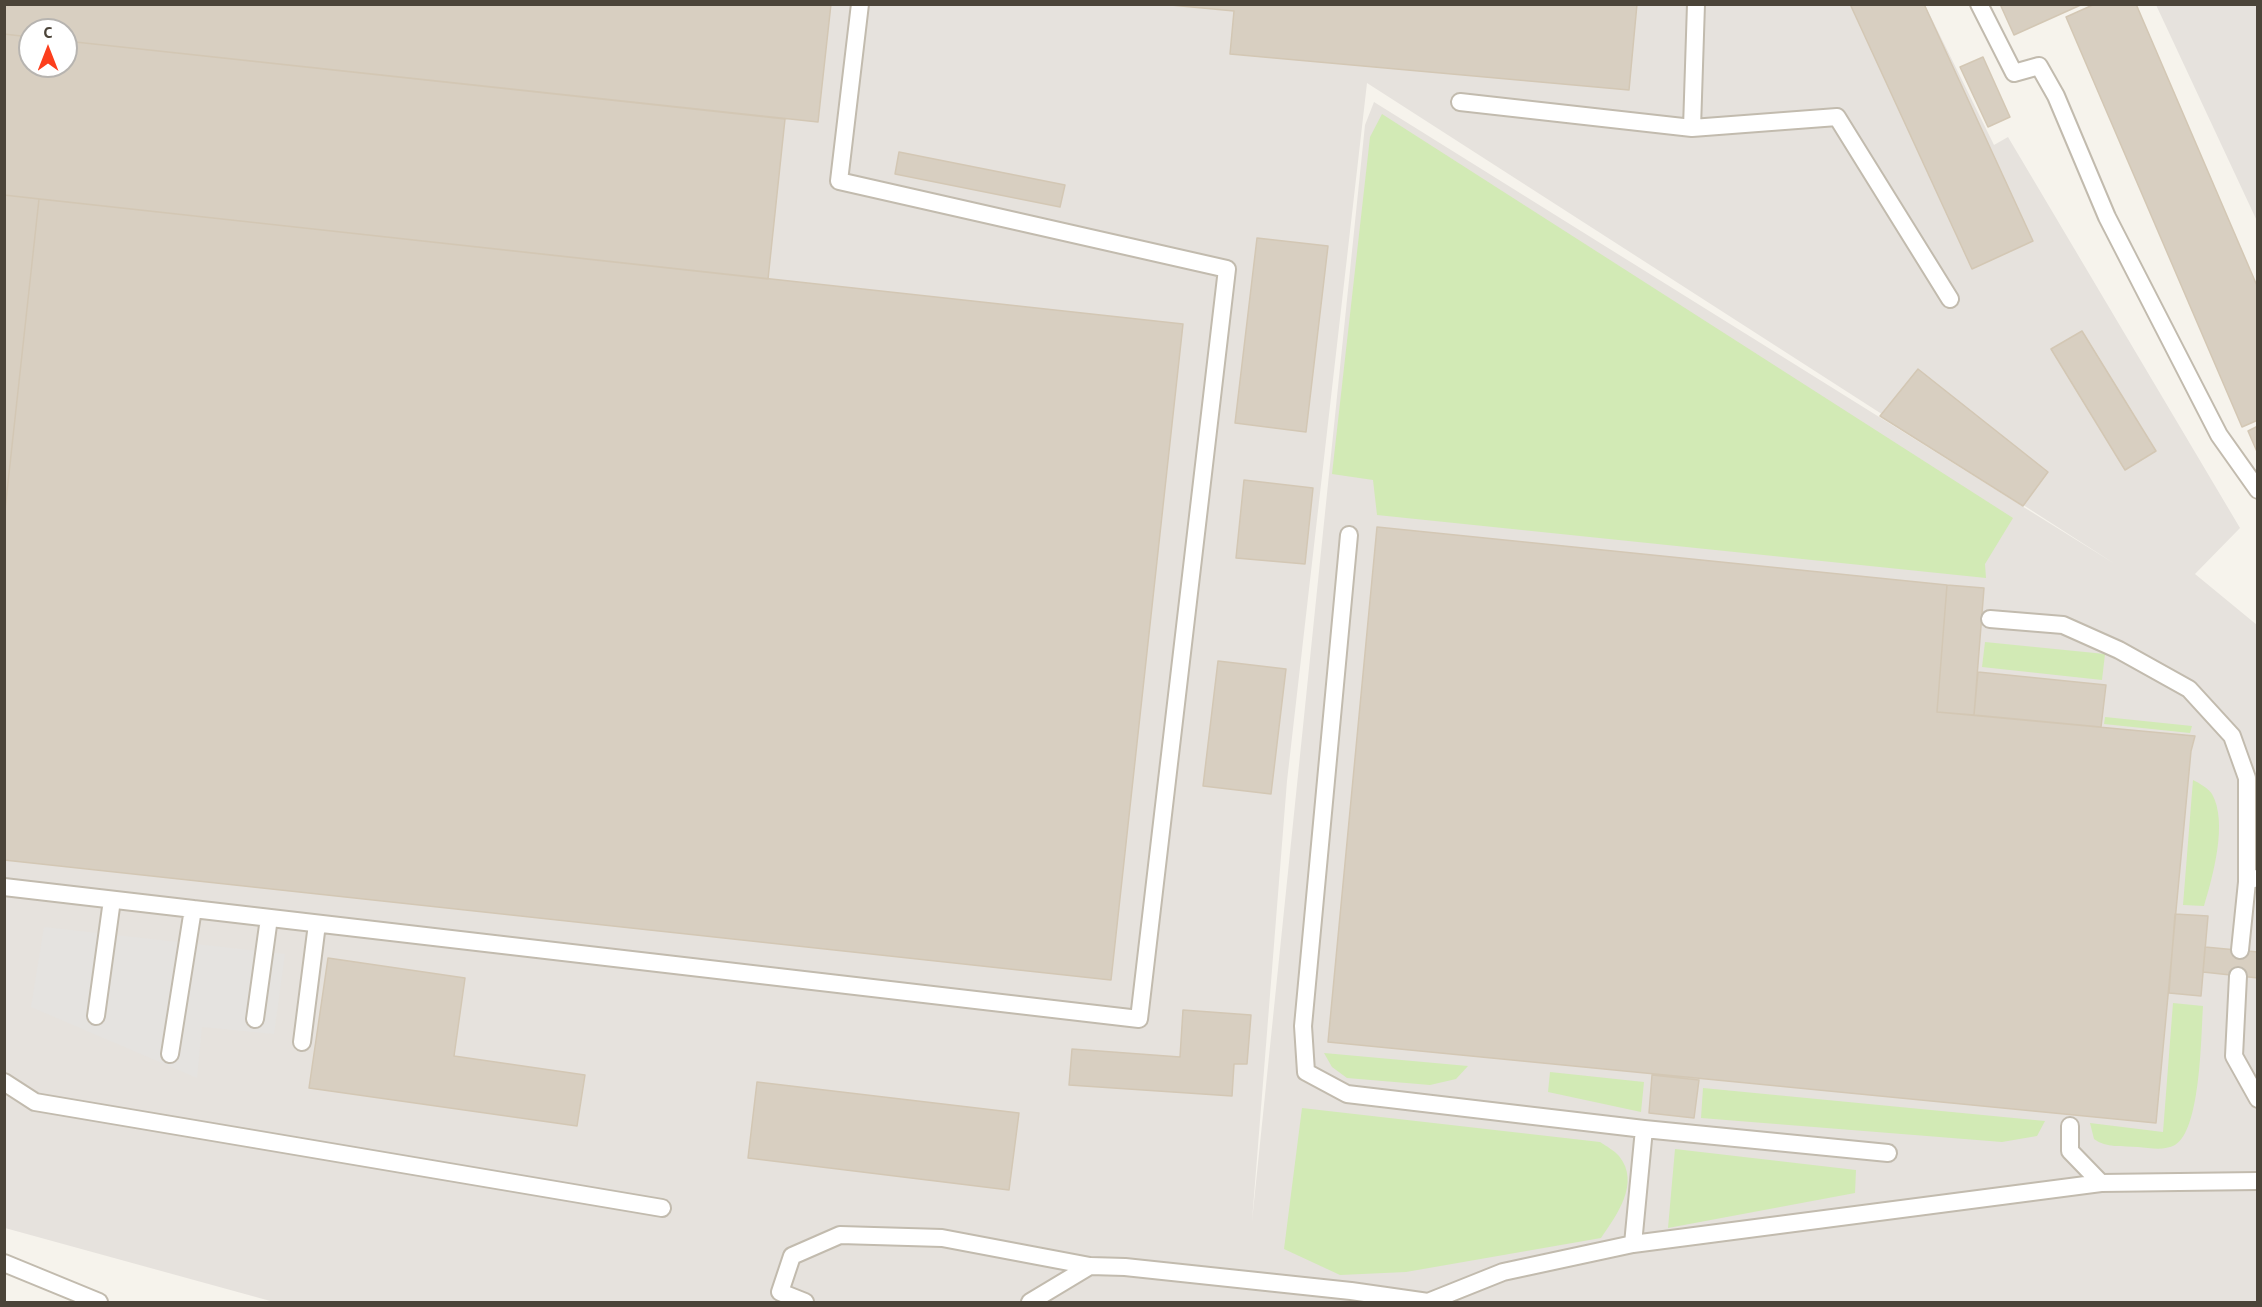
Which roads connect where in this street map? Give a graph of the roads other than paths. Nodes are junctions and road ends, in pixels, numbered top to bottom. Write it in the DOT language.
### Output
graph roads {
  1 [pos="861,4"];
  2 [pos="1696,4"];
  3 [pos="1978,4"];
  4 [pos="1460,102"];
  5 [pos="1692,128"];
  6 [pos="1950,299"];
  7 [pos="2258,490"];
  8 [pos="1349,535"];
  9 [pos="1990,619"];
  10 [pos="2252,880"];
  11 [pos="4,887"];
  12 [pos="112,900"];
  13 [pos="193,909"];
  14 [pos="269,918"];
  15 [pos="317,924"];
  16 [pos="2240,950"];
  17 [pos="2238,976"];
  18 [pos="96,1016"];
  19 [pos="255,1019"];
  20 [pos="302,1042"];
  21 [pos="170,1054"];
  22 [pos="4,1082"];
  23 [pos="2258,1099"];
  24 [pos="2070,1126"];
  25 [pos="1644,1129"];
  26 [pos="1888,1153"];
  27 [pos="2258,1181"];
  28 [pos="2102,1183"];
  29 [pos="662,1208"];
  30 [pos="1633,1244"];
  31 [pos="4,1263"];
  32 [pos="1090,1266"];
  33 [pos="99,1302"];
  34 [pos="805,1302"];
  35 [pos="1030,1302"];
  36 [pos="1428,1302"];
  1 -- 15 [label="lane"];
  2 -- 5 [label="lane"];
  3 -- 7 [label="lane"];
  4 -- 5 [label="lane"];
  5 -- 6 [label="lane"];
  8 -- 25 [label="lane"];
  9 -- 10 [label="lane"];
  10 -- 16 [label="lane"];
  11 -- 12 [label="lane"];
  12 -- 13 [label="lane"];
  12 -- 18 [label="lane"];
  13 -- 14 [label="lane"];
  13 -- 21 [label="lane"];
  14 -- 15 [label="lane"];
  14 -- 19 [label="lane"];
  15 -- 20 [label="lane"];
  17 -- 23 [label="lane"];
  22 -- 29 [label="lane"];
  24 -- 28 [label="lane"];
  25 -- 26 [label="lane"];
  25 -- 30 [label="lane"];
  27 -- 28 [label="lane"];
  28 -- 30 [label="lane"];
  30 -- 36 [label="lane"];
  31 -- 33 [label="lane"];
  32 -- 34 [label="lane"];
  32 -- 35 [label="lane"];
  32 -- 36 [label="lane"];
}
